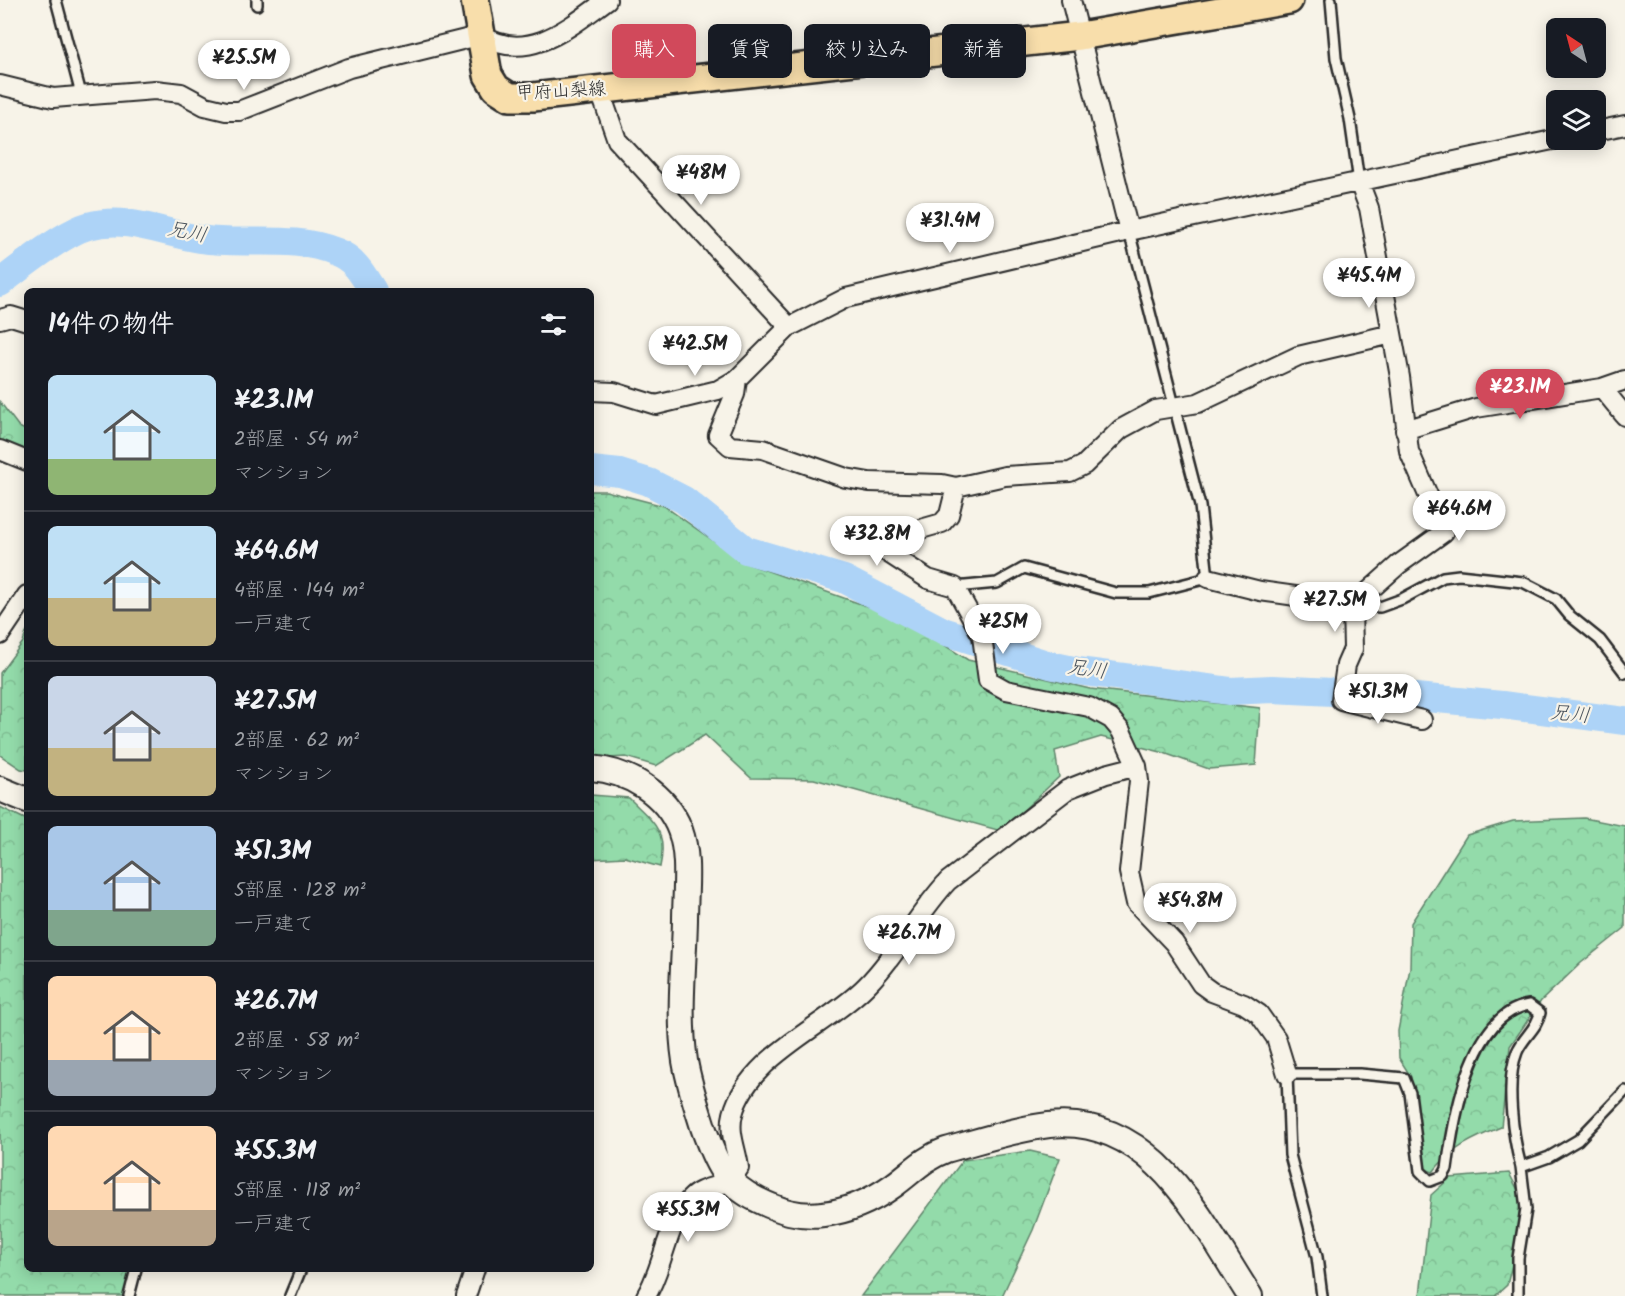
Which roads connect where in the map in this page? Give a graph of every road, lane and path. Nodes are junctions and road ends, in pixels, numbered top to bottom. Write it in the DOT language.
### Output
graph roads {
  1 [pos="56,0"];
  2 [pos="475,0"];
  3 [pos="607,0"];
  4 [pos="1071,0"];
  5 [pos="1289,0"];
  6 [pos="1330,0"];
  7 [pos="482,35"];
  8 [pos="1080,36"];
  9 [pos="0,86"];
  10 [pos="600,91"];
  11 [pos="81,94"];
  12 [pos="1625,124"];
  13 [pos="1606,129"];
  14 [pos="1546,141"];
  15 [pos="1359,182"];
  16 [pos="1129,231"];
  17 [pos="0,319"];
  18 [pos="24,320"];
  19 [pos="789,327"];
  20 [pos="1392,334"];
  21 [pos="737,379"];
  22 [pos="1625,380"];
  23 [pos="1602,388"];
  24 [pos="594,391"];
  25 [pos="1173,406"];
  26 [pos="1625,416"];
  27 [pos="1405,430"];
  28 [pos="0,450"];
  29 [pos="24,460"];
  30 [pos="956,487"];
  31 [pos="1208,578"];
  32 [pos="955,587"];
  33 [pos="24,599"];
  34 [pos="1352,606"];
  35 [pos="0,635"];
  36 [pos="1625,673"];
  37 [pos="1422,720"];
  38 [pos="1137,765"];
  39 [pos="594,768"];
  40 [pos="0,789"];
  41 [pos="24,799"];
  42 [pos="1287,1074"];
  43 [pos="1625,1091"];
  44 [pos="1521,1167"];
  45 [pos="728,1182"];
  46 [pos="135,1272"];
  47 [pos="300,1272"];
  48 [pos="474,1272"];
  49 [pos="129,1296"];
  50 [pos="290,1296"];
  51 [pos="466,1296"];
  52 [pos="646,1296"];
  53 [pos="1250,1296"];
  54 [pos="1322,1296"];
  55 [pos="1518,1296"];
  1 -- 11 [label="lane"];
  2 -- 7 [label="main road, 甲府山梨線"];
  3 -- 7 [label="street"];
  4 -- 8 [label="street"];
  5 -- 8 [label="main road, 甲府山梨線"];
  6 -- 15 [label="lane"];
  7 -- 10 [label="main road, 甲府山梨線"];
  7 -- 11 [label="street"];
  8 -- 10 [label="main road, 甲府山梨線"];
  8 -- 16 [label="street"];
  9 -- 11 [label="street"];
  10 -- 19 [label="street"];
  12 -- 13 [label="street"];
  14 -- 15 [label="street"];
  15 -- 16 [label="street"];
  15 -- 20 [label="street"];
  16 -- 19 [label="street"];
  16 -- 25 [label="lane"];
  17 -- 18 [label="street"];
  19 -- 21 [label="street"];
  20 -- 25 [label="street"];
  20 -- 27 [label="street"];
  21 -- 24 [label="street"];
  21 -- 30 [label="street"];
  22 -- 23 [label="street"];
  23 -- 26 [label="street"];
  23 -- 27 [label="street"];
  25 -- 30 [label="street"];
  25 -- 31 [label="lane"];
  27 -- 34 [label="street"];
  28 -- 29 [label="street"];
  30 -- 32 [label="street"];
  31 -- 32 [label="lane"];
  31 -- 34 [label="street"];
  32 -- 38 [label="street"];
  33 -- 35 [label="street"];
  34 -- 36 [label="lane"];
  34 -- 37 [label="street"];
  38 -- 42 [label="street"];
  38 -- 45 [label="street"];
  39 -- 45 [label="street"];
  40 -- 41 [label="street"];
  42 -- 44 [label="lane"];
  42 -- 54 [label="lane"];
  43 -- 44 [label="lane"];
  44 -- 55 [label="lane"];
  45 -- 52 [label="street"];
  45 -- 53 [label="street"];
  46 -- 49 [label="lane"];
  47 -- 50 [label="lane"];
  48 -- 51 [label="street"];
}
